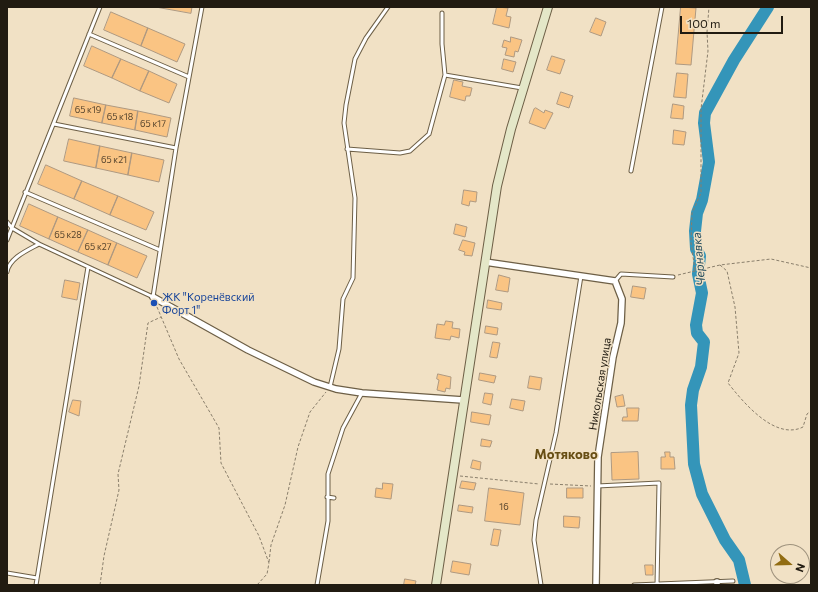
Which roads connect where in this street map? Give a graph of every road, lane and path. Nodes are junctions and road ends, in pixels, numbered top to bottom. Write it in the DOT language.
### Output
graph roads {
  1 [pos="100,7"];
  2 [pos="202,7"];
  3 [pos="388,7"];
  4 [pos="548,7"];
  5 [pos="662,7"];
  6 [pos="708,7"];
  7 [pos="442,13"];
  8 [pos="89,34"];
  9 [pos="445,75"];
  10 [pos="190,77"];
  11 [pos="524,88"];
  12 [pos="54,124"];
  13 [pos="176,148"];
  14 [pos="347,149"];
  15 [pos="631,171"];
  16 [pos="25,192"];
  17 [pos="7,222"];
  18 [pos="12,228"];
  19 [pos="7,240"];
  20 [pos="39,244"];
  21 [pos="160,250"];
  22 [pos="485,262"];
  23 [pos="720,265"];
  24 [pos="88,267"];
  25 [pos="811,268"];
  26 [pos="695,270"];
  27 [pos="7,272"];
  28 [pos="581,276"];
  29 [pos="673,277"];
  30 [pos="615,281"];
  31 [pos="153,297"];
  32 [pos="161,317"];
  33 [pos="330,387"];
  34 [pos="362,393"];
  35 [pos="463,400"];
  36 [pos="811,412"];
  37 [pos="452,476"];
  38 [pos="543,484"];
  39 [pos="597,486"];
  40 [pos="327,497"];
  41 [pos="334,498"];
  42 [pos="269,563"];
  43 [pos="7,573"];
  44 [pos="37,578"];
  45 [pos="733,581"];
  46 [pos="717,584"];
  47 [pos="36,585"];
  48 [pos="100,585"];
  49 [pos="257,585"];
  50 [pos="317,585"];
  51 [pos="436,585"];
  52 [pos="541,585"];
  53 [pos="596,585"];
  54 [pos="634,585"];
  55 [pos="657,585"];
  1 -- 8 [label="lane"];
  2 -- 10 [label="lane"];
  3 -- 14 [label="lane"];
  4 -- 11 [label="main road"];
  5 -- 15 [label="lane"];
  6 -- 26 [label="path"];
  7 -- 9 [label="lane"];
  8 -- 10 [label="lane"];
  8 -- 12 [label="lane"];
  9 -- 11 [label="lane"];
  9 -- 14 [label="lane"];
  10 -- 13 [label="lane"];
  11 -- 22 [label="main road"];
  12 -- 13 [label="lane"];
  12 -- 16 [label="lane"];
  13 -- 21 [label="lane"];
  14 -- 33 [label="lane"];
  16 -- 18 [label="lane"];
  16 -- 21 [label="lane"];
  17 -- 18 [label="lane"];
  18 -- 19 [label="lane"];
  18 -- 20 [label="lane"];
  20 -- 24 [label="lane"];
  20 -- 27 [label="lane"];
  21 -- 31 [label="lane"];
  22 -- 28 [label="street"];
  22 -- 35 [label="main road"];
  23 -- 25 [label="path"];
  23 -- 26 [label="path"];
  23 -- 36 [label="path"];
  24 -- 31 [label="lane"];
  24 -- 44 [label="lane"];
  26 -- 29 [label="path"];
  28 -- 30 [label="street"];
  28 -- 38 [label="lane"];
  29 -- 30 [label="lane"];
  30 -- 39 [label="street, Никольская улица"];
  31 -- 32 [label="path"];
  31 -- 33 [label="street"];
  32 -- 42 [label="path"];
  32 -- 48 [label="path"];
  33 -- 34 [label="street"];
  33 -- 42 [label="path"];
  34 -- 35 [label="street"];
  34 -- 40 [label="lane"];
  35 -- 37 [label="main road"];
  37 -- 38 [label="path"];
  37 -- 51 [label="main road"];
  38 -- 39 [label="path"];
  38 -- 52 [label="lane"];
  39 -- 53 [label="street, Никольская улица"];
  39 -- 55 [label="lane"];
  40 -- 41 [label="lane"];
  40 -- 50 [label="lane"];
  42 -- 49 [label="path"];
  43 -- 44 [label="lane"];
  44 -- 47 [label="lane"];
  45 -- 46 [label="lane"];
  46 -- 55 [label="lane"];
  54 -- 55 [label="lane"];
}
